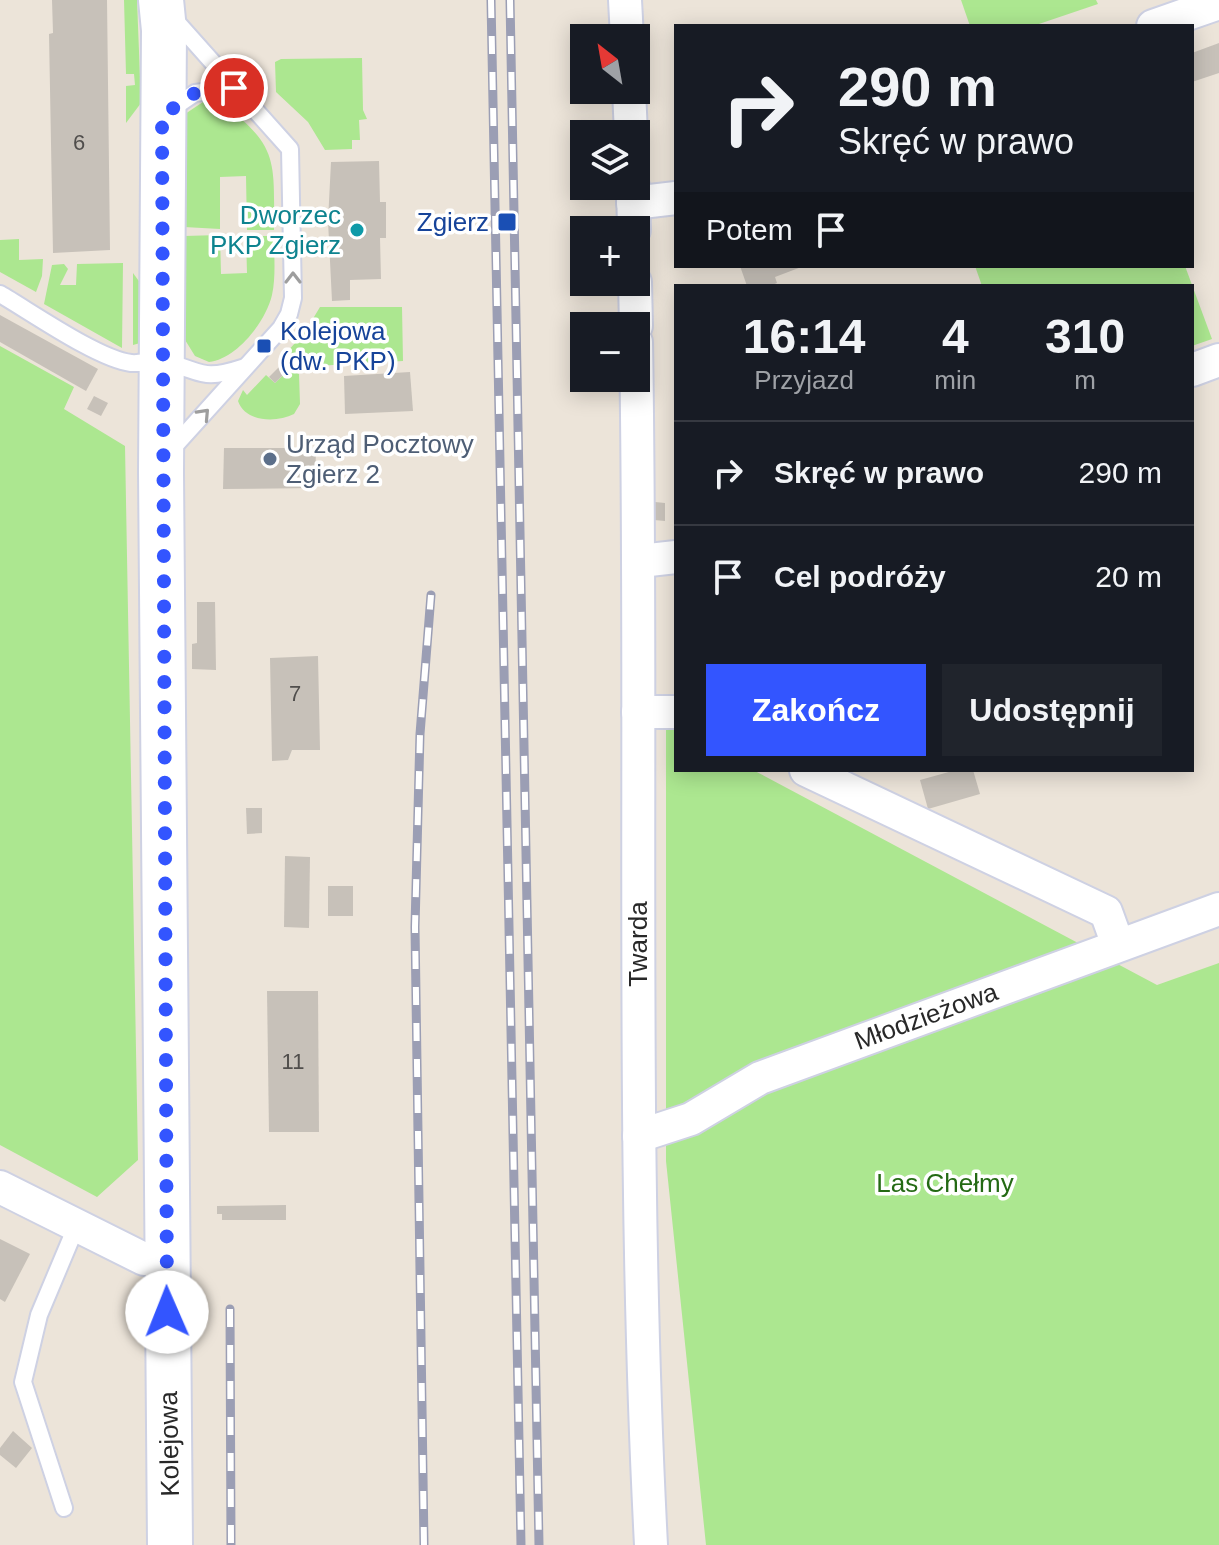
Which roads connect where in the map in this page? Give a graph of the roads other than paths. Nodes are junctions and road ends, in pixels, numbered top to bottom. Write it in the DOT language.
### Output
graph roads {
  1 [pos="625,0"];
  2 [pos="162,3"];
  3 [pos="1219,3"];
  4 [pos="626,24"];
  5 [pos="1159,24"];
  6 [pos="234,88"];
  7 [pos="162,116"];
  8 [pos="674,198"];
  9 [pos="633,206"];
  10 [pos="0,294"];
  11 [pos="1219,360"];
  12 [pos="161,361"];
  13 [pos="245,367"];
  14 [pos="1194,369"];
  15 [pos="637,392"];
  16 [pos="161,460"];
  17 [pos="674,557"];
  18 [pos="640,561"];
  19 [pos="638,712"];
  20 [pos="674,712"];
  21 [pos="810,772"];
  22 [pos="1219,909"];
  23 [pos="1118,945"];
  24 [pos="639,1136"];
  25 [pos="0,1187"];
  26 [pos="76,1227"];
  27 [pos="166,1258"];
  28 [pos="64,1508"];
  29 [pos="170,1545"];
  30 [pos="651,1545"];
  1 -- 4 [label="street"];
  2 -- 6 [label="lane"];
  2 -- 7 [label="street, Kolejowa"];
  3 -- 5 [label="street"];
  6 -- 7 [label="lane"];
  13 -- 6 [label="lane, one-way"];
  7 -- 12 [label="street, Kolejowa"];
  8 -- 9 [label="street"];
  10 -- 12 [label="lane"];
  11 -- 14 [label="street"];
  12 -- 13 [label="lane"];
  12 -- 16 [label="street, Kolejowa"];
  16 -- 13 [label="lane, one-way"];
  15 -- 18 [label="street, Twarda"];
  16 -- 27 [label="street, Kolejowa"];
  17 -- 18 [label="street"];
  18 -- 19 [label="street, Twarda"];
  19 -- 20 [label="street"];
  19 -- 24 [label="street, Twarda"];
  21 -- 23 [label="street"];
  22 -- 23 [label="street, Młodzieżowa"];
  23 -- 24 [label="street, Młodzieżowa"];
  24 -- 30 [label="street, Twarda"];
  25 -- 26 [label="street"];
  26 -- 27 [label="street"];
  26 -- 28 [label="lane"];
  27 -- 29 [label="street, Kolejowa"];
}
